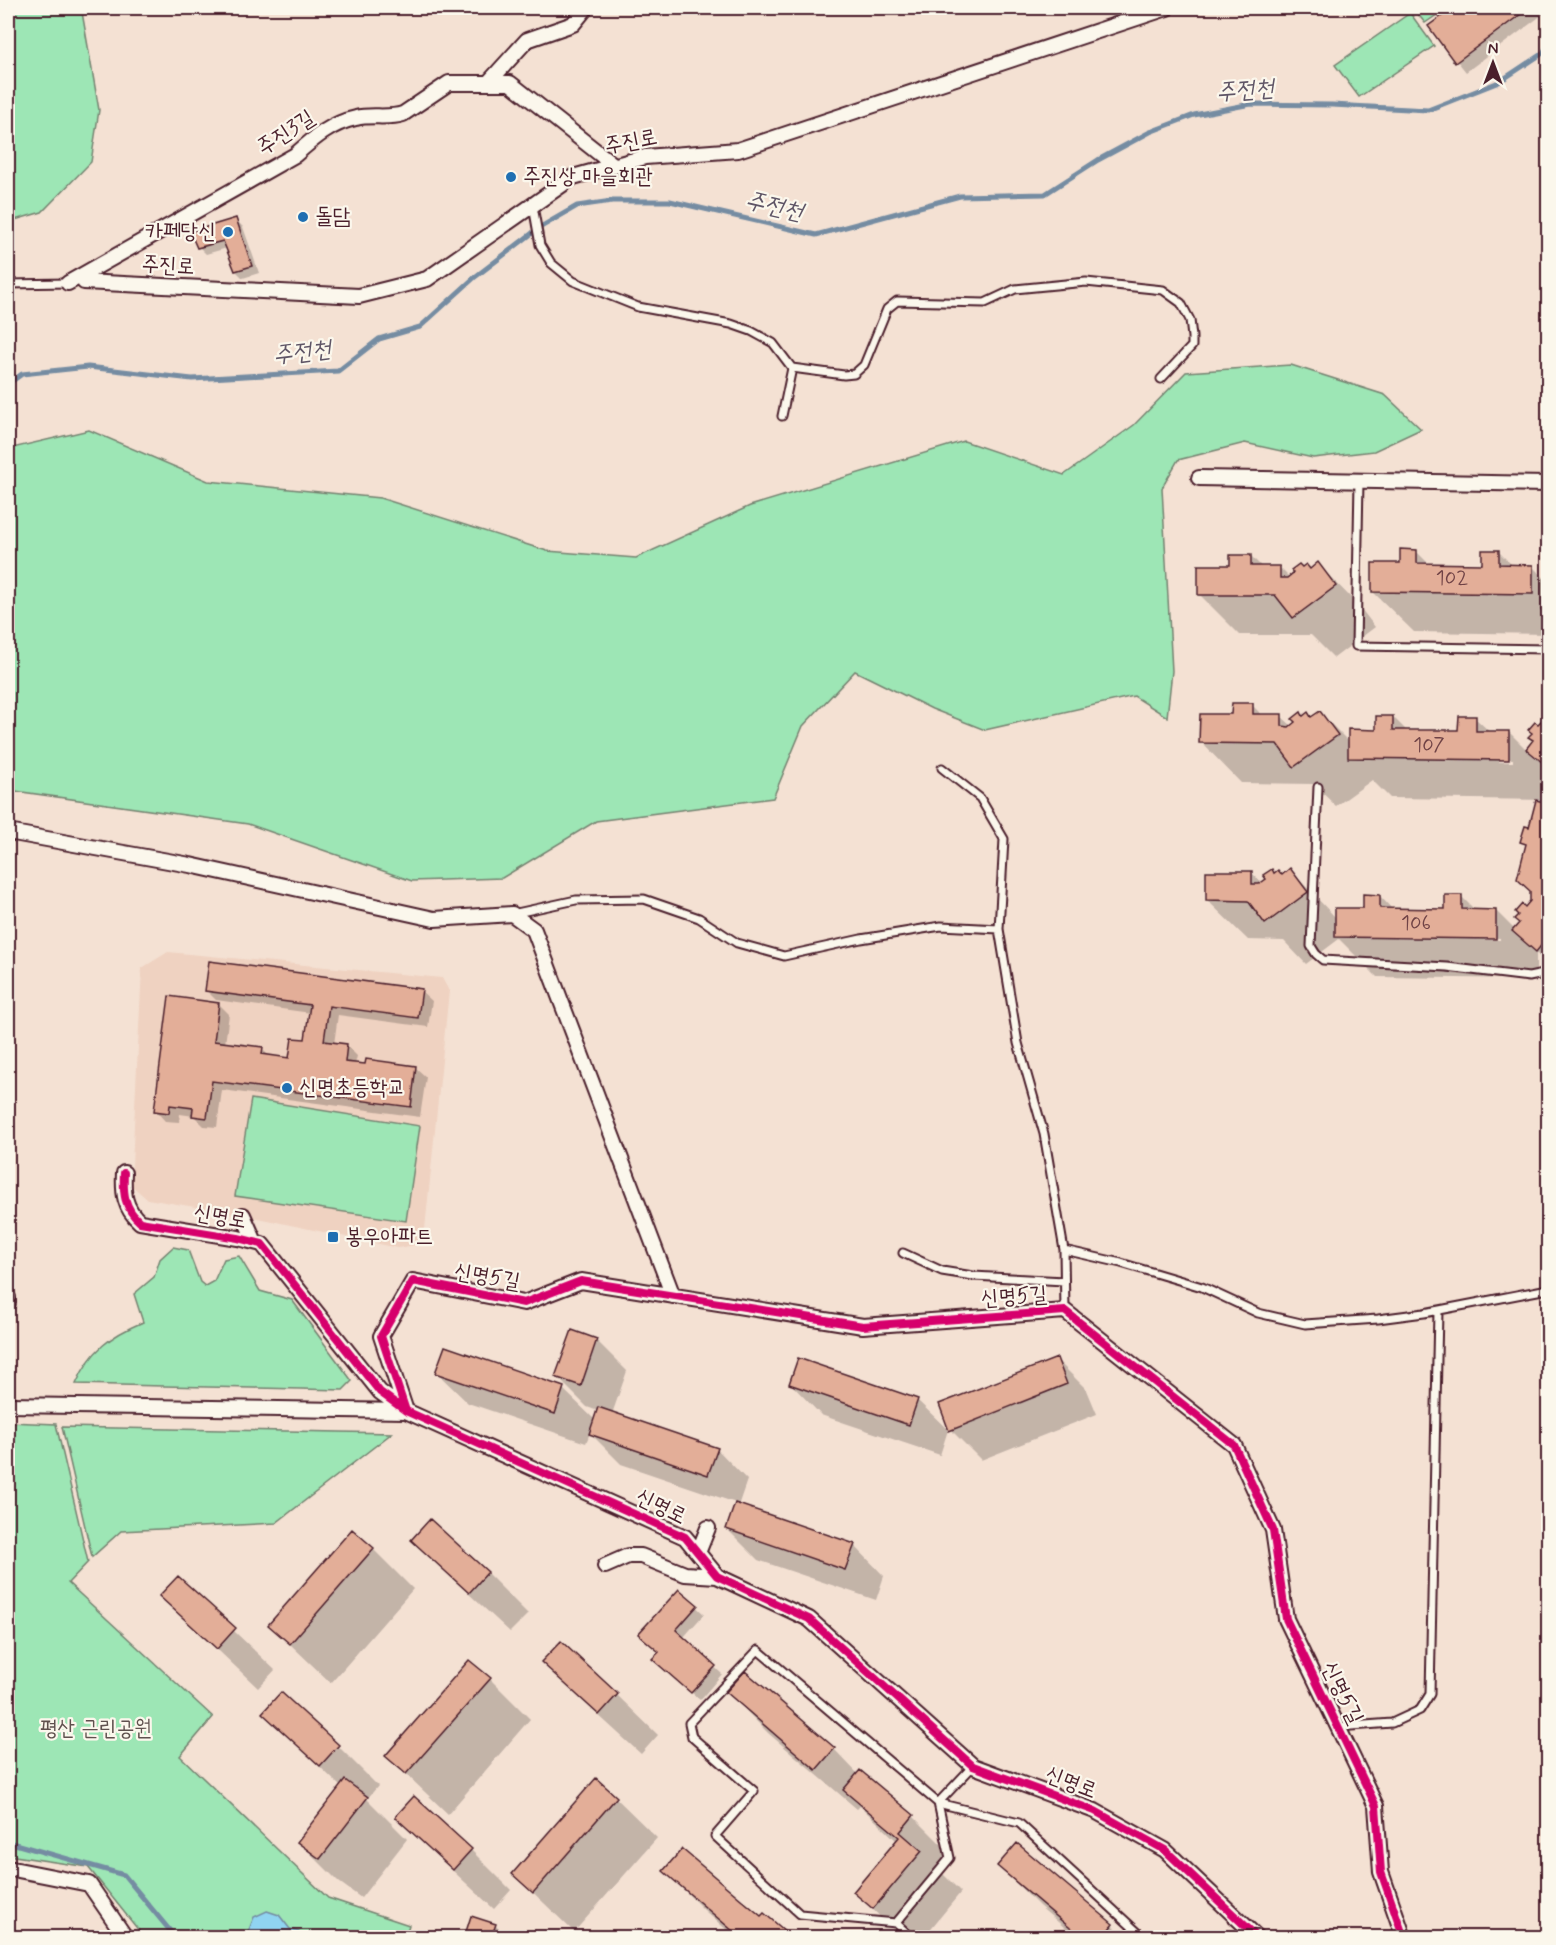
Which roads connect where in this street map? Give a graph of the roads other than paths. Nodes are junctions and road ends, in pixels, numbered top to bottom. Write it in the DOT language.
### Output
graph roads {
  1 [pos="586,8"];
  2 [pos="1167,8"];
  3 [pos="488,83"];
  4 [pos="615,165"];
  5 [pos="534,211"];
  6 [pos="84,282"];
  7 [pos="68,283"];
  8 [pos="8,284"];
  9 [pos="792,368"];
  10 [pos="1161,379"];
  11 [pos="782,416"];
  12 [pos="1199,478"];
  13 [pos="1359,481"];
  14 [pos="1548,484"];
  15 [pos="1548,649"];
  16 [pos="942,768"];
  17 [pos="1318,787"];
  18 [pos="8,832"];
  19 [pos="512,914"];
  20 [pos="999,929"];
  21 [pos="1548,973"];
  22 [pos="124,1173"];
  23 [pos="243,1215"];
  24 [pos="255,1242"];
  25 [pos="1064,1250"];
  26 [pos="903,1252"];
  27 [pos="1064,1281"];
  28 [pos="1548,1289"];
  29 [pos="673,1296"];
  30 [pos="8,1298"];
  31 [pos="8,1303"];
  32 [pos="1065,1311"];
  33 [pos="1438,1311"];
  34 [pos="8,1405"];
  35 [pos="406,1412"];
  36 [pos="708,1528"];
  37 [pos="698,1553"];
  38 [pos="605,1566"];
  39 [pos="717,1576"];
  40 [pos="1338,1727"];
  41 [pos="973,1766"];
  42 [pos="938,1803"];
  43 [pos="8,1868"];
  44 [pos="896,1923"];
  45 [pos="126,1938"];
  46 [pos="912,1938"];
  47 [pos="1144,1938"];
  48 [pos="1258,1938"];
  49 [pos="1404,1938"];
  1 -- 3 [label="street"];
  2 -- 4 [label="street, 주진로"];
  3 -- 4 [label="street, 주진3길"];
  3 -- 7 [label="street, 주진3길"];
  4 -- 5 [label="street, 주진로"];
  5 -- 6 [label="street, 주진로"];
  5 -- 9 [label="lane"];
  6 -- 7 [label="lane, 주진로"];
  7 -- 8 [label="lane, 주진로"];
  9 -- 10 [label="lane"];
  9 -- 11 [label="lane"];
  12 -- 13 [label="street"];
  13 -- 14 [label="street"];
  13 -- 15 [label="lane"];
  16 -- 20 [label="lane"];
  17 -- 21 [label="lane"];
  18 -- 19 [label="street"];
  19 -- 20 [label="lane"];
  19 -- 29 [label="street"];
  20 -- 25 [label="lane"];
  22 -- 24 [label="street, 신명로"];
  23 -- 24 [label="street"];
  24 -- 35 [label="street, 신명로"];
  25 -- 27 [label="lane"];
  25 -- 33 [label="lane"];
  26 -- 27 [label="lane"];
  27 -- 32 [label="lane"];
  28 -- 33 [label="lane"];
  29 -- 32 [label="street, 신명5길"];
  29 -- 35 [label="street, 신명5길"];
  30 -- 31 [label="street"];
  32 -- 40 [label="street, 신명5길"];
  33 -- 40 [label="lane"];
  34 -- 35 [label="street"];
  35 -- 37 [label="street, 신명로"];
  36 -- 37 [label="street"];
  37 -- 39 [label="street, 신명로"];
  38 -- 39 [label="street"];
  39 -- 41 [label="street, 신명로"];
  40 -- 49 [label="street, 신명5길"];
  41 -- 42 [label="lane"];
  41 -- 48 [label="street, 신명로"];
  42 -- 44 [label="lane"];
  42 -- 44 [label="lane"];
  42 -- 47 [label="lane"];
  43 -- 45 [label="street"];
  44 -- 46 [label="lane"];
}
